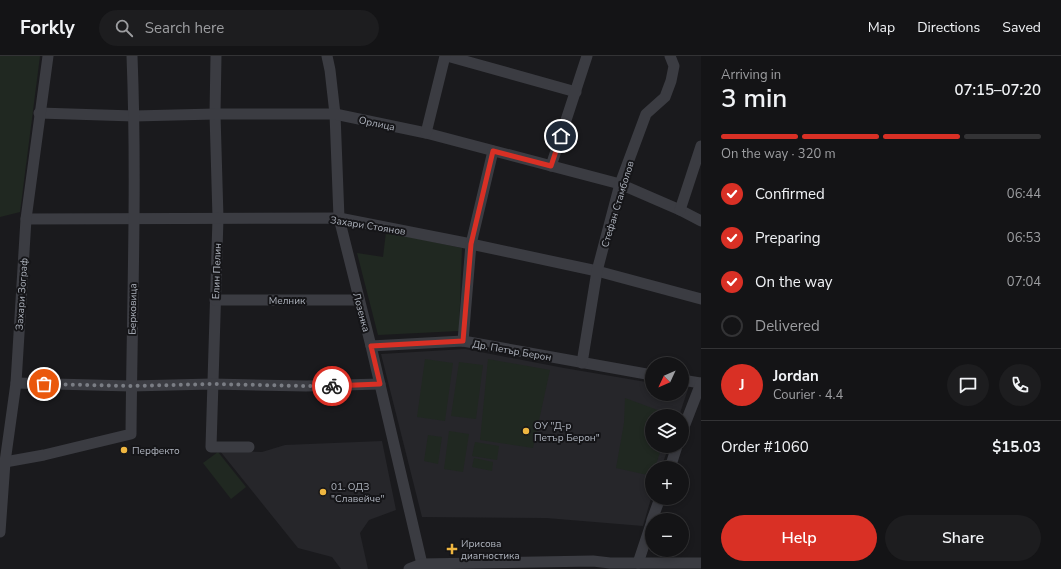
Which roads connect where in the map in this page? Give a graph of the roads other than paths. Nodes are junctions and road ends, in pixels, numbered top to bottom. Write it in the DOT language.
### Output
graph roads {
  1 [pos="48,56"];
  2 [pos="132,56"];
  3 [pos="216,56"];
  4 [pos="327,56"];
  5 [pos="446,56"];
  6 [pos="587,56"];
  7 [pos="670,56"];
  8 [pos="576,92"];
  9 [pos="39,113"];
  10 [pos="215,114"];
  11 [pos="335,114"];
  12 [pos="134,116"];
  13 [pos="426,133"];
  14 [pos="701,146"];
  15 [pos="493,151"];
  16 [pos="551,166"];
  17 [pos="620,184"];
  18 [pos="680,210"];
  19 [pos="134,218"];
  20 [pos="218,218"];
  21 [pos="339,218"];
  22 [pos="26,219"];
  23 [pos="701,221"];
  24 [pos="471,244"];
  25 [pos="597,271"];
  26 [pos="701,299"];
  27 [pos="215,300"];
  28 [pos="359,300"];
  29 [pos="463,341"];
  30 [pos="371,346"];
  31 [pos="582,363"];
  32 [pos="645,374"];
  33 [pos="689,381"];
  34 [pos="16,383"];
  35 [pos="701,383"];
  36 [pos="212,384"];
  37 [pos="380,384"];
  38 [pos="131,386"];
  39 [pos="689,414"];
  40 [pos="249,447"];
  41 [pos="5,462"];
  42 [pos="0,532"];
  43 [pos="645,542"];
  44 [pos="638,563"];
  45 [pos="701,563"];
  46 [pos="422,564"];
  47 [pos="612,566"];
  48 [pos="409,569"];
  1 -- 9 [label="street, Захари Зограф"];
  2 -- 12 [label="street, Берковица"];
  3 -- 10 [label="street, Елин Пелин"];
  4 -- 11 [label="street, Лозенка"];
  5 -- 8 [label="street"];
  5 -- 13 [label="street"];
  6 -- 8 [label="street"];
  7 -- 17 [label="street, Стефан Стамболов"];
  8 -- 16 [label="street"];
  9 -- 12 [label="street, Орлица"];
  9 -- 22 [label="street, Захари Зограф"];
  10 -- 11 [label="street, Орлица"];
  10 -- 12 [label="street, Орлица"];
  10 -- 20 [label="street, Елин Пелин"];
  11 -- 13 [label="street, Орлица"];
  11 -- 21 [label="street, Лозенка"];
  12 -- 19 [label="street, Берковица"];
  13 -- 15 [label="street, Орлица"];
  14 -- 18 [label="street"];
  15 -- 16 [label="street, Орлица"];
  15 -- 24 [label="street"];
  16 -- 17 [label="street, Орлица"];
  17 -- 18 [label="street, Орлица"];
  17 -- 25 [label="street, Стефан Стамболов"];
  18 -- 23 [label="street, Орлица"];
  19 -- 20 [label="street, Захари Стоянов"];
  19 -- 22 [label="street, Захари Стоянов"];
  19 -- 38 [label="street, Берковица"];
  20 -- 21 [label="street, Захари Стоянов"];
  20 -- 27 [label="street, Елин Пелин"];
  21 -- 24 [label="street, Захари Стоянов"];
  21 -- 28 [label="street, Лозенка"];
  22 -- 34 [label="street, Захари Зограф"];
  24 -- 25 [label="street, Захари Стоянов"];
  24 -- 29 [label="street"];
  25 -- 26 [label="street, Захари Стоянов"];
  25 -- 31 [label="street, Стефан Стамболов"];
  27 -- 28 [label="street, Мелник"];
  27 -- 36 [label="street, Елин Пелин"];
  28 -- 30 [label="street, Лозенка"];
  29 -- 30 [label="street, Др. Петър Берон"];
  29 -- 31 [label="street, Др. Петър Берон"];
  30 -- 37 [label="street, Лозенка"];
  31 -- 32 [label="street, Др. Петър Берон"];
  33 -- 35 [label="street"];
  34 -- 38 [label="street"];
  34 -- 41 [label="street, Захари Зограф"];
  35 -- 39 [label="street"];
  36 -- 37 [label="street"];
  36 -- 38 [label="street"];
  36 -- 40 [label="street, Елин Пелин"];
  37 -- 46 [label="street, Лозенка"];
  38 -- 41 [label="street, Берковица"];
  41 -- 42 [label="street, Захари Зограф"];
  43 -- 44 [label="street"];
  44 -- 45 [label="street"];
  44 -- 47 [label="street"];
  46 -- 47 [label="street"];
  46 -- 48 [label="street"];
}
